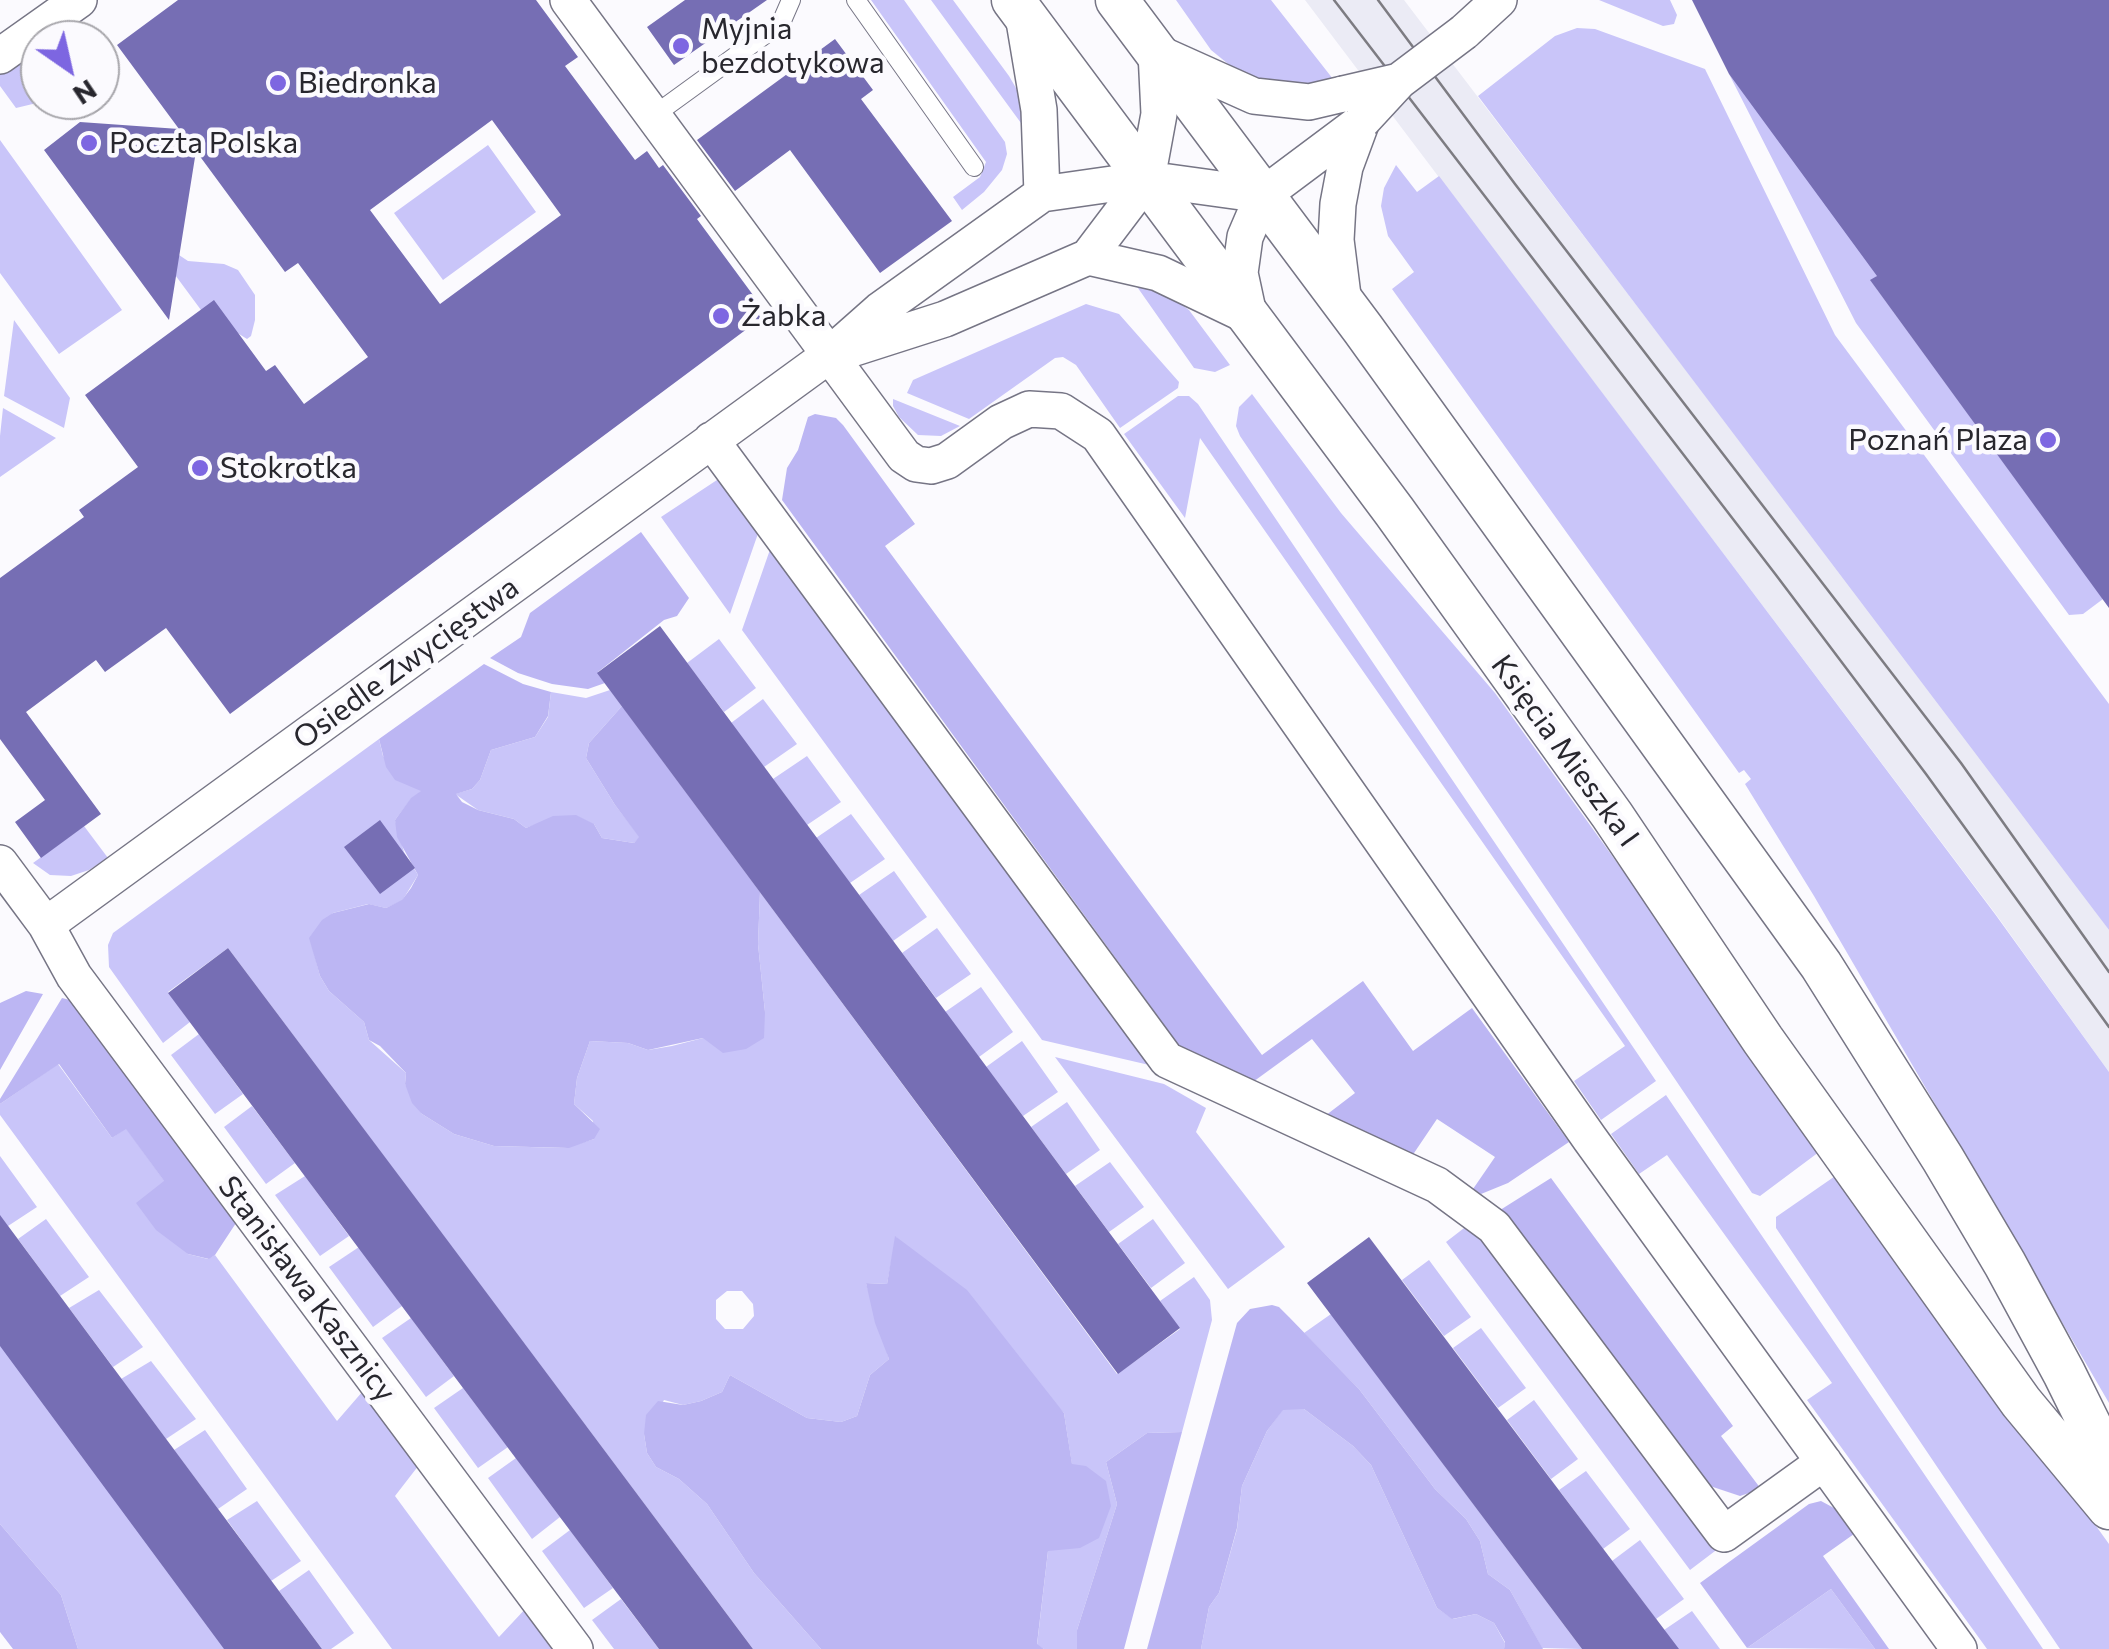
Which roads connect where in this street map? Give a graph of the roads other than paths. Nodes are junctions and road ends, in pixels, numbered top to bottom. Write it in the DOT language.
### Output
graph roads {
  1 [pos="79,0"];
  2 [pos="568,0"];
  3 [pos="791,0"];
  4 [pos="856,0"];
  5 [pos="1117,0"];
  6 [pos="1499,0"];
  7 [pos="1018,7"];
  8 [pos="1156,52"];
  9 [pos="0,56"];
  10 [pos="1352,108"];
  11 [pos="653,116"];
  12 [pos="974,168"];
  13 [pos="1146,179"];
  14 [pos="1042,194"];
  15 [pos="1263,195"];
  16 [pos="1088,257"];
  17 [pos="1344,304"];
  18 [pos="1250,318"];
  19 [pos="828,356"];
  20 [pos="711,440"];
  21 [pos="0,862"];
  22 [pos="46,924"];
  23 [pos="1824,1462"];
  24 [pos="2109,1464"];
  25 [pos="2109,1508"];
  26 [pos="575,1649"];
  27 [pos="1959,1649"];
  1 -- 9 [label="street"];
  2 -- 11 [label="street"];
  3 -- 11 [label="lane"];
  4 -- 12 [label="lane"];
  5 -- 8 [label="street"];
  6 -- 10 [label="street, bridge"];
  7 -- 13 [label="street, Księcia Mieszka I"];
  7 -- 14 [label="street"];
  8 -- 10 [label="street"];
  8 -- 13 [label="street"];
  8 -- 15 [label="street"];
  10 -- 15 [label="street"];
  10 -- 17 [label="street"];
  11 -- 19 [label="street"];
  13 -- 14 [label="street"];
  13 -- 15 [label="street"];
  13 -- 16 [label="street"];
  13 -- 18 [label="street, Księcia Mieszka I"];
  14 -- 19 [label="street, Osiedle Zwycięstwa"];
  15 -- 17 [label="street"];
  15 -- 18 [label="street"];
  16 -- 18 [label="street"];
  16 -- 19 [label="street, Osiedle Zwycięstwa"];
  17 -- 24 [label="street"];
  18 -- 25 [label="street, Księcia Mieszka I"];
  19 -- 20 [label="street, Osiedle Zwycięstwa"];
  19 -- 23 [label="street"];
  20 -- 22 [label="street, Osiedle Zwycięstwa"];
  20 -- 23 [label="street"];
  21 -- 22 [label="street"];
  22 -- 26 [label="street, Stanisława Kasznicy"];
  23 -- 27 [label="street"];
}
